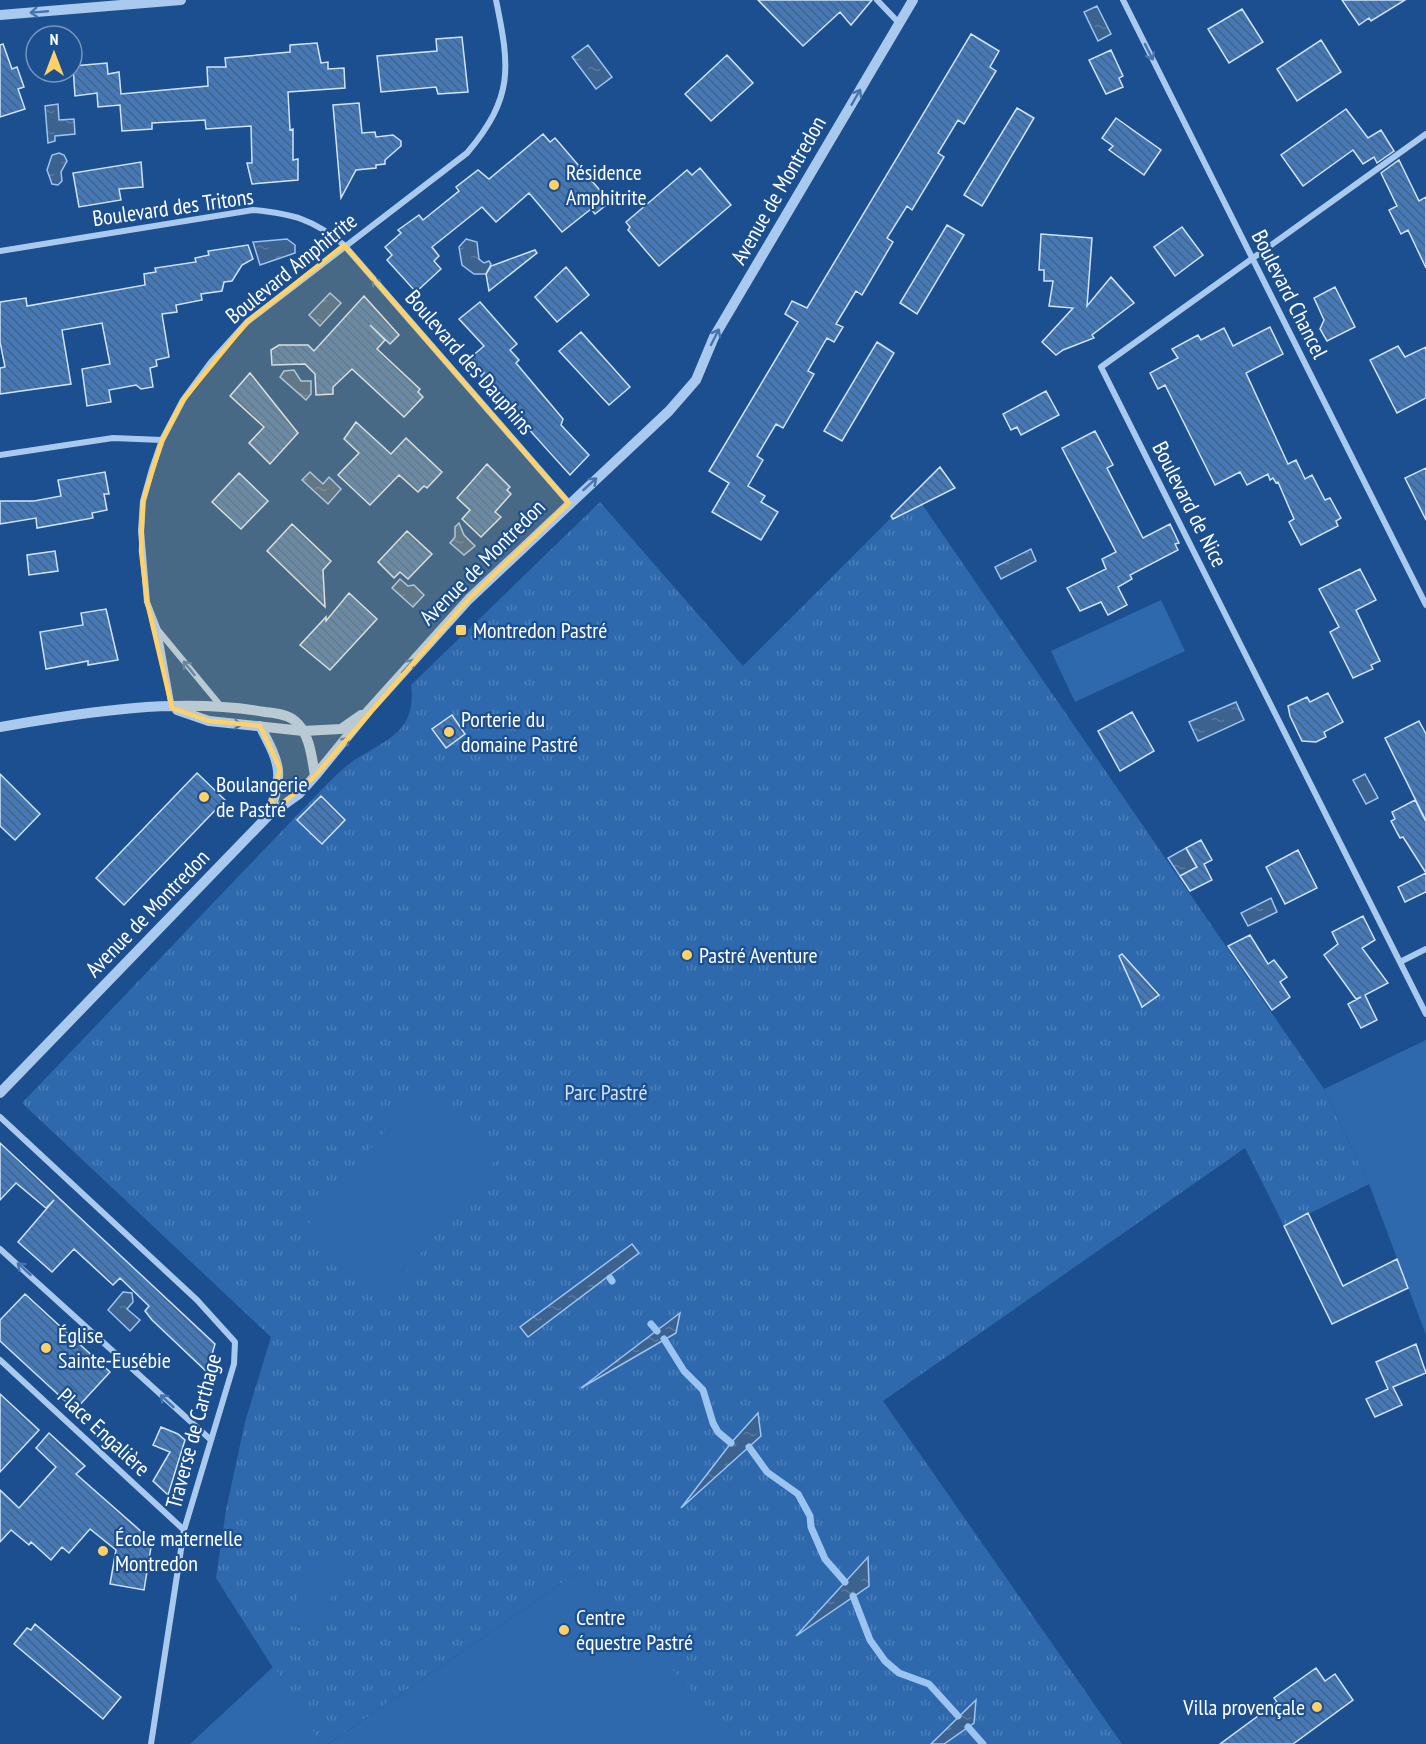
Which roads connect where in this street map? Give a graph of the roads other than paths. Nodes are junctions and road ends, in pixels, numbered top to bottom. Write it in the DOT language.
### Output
graph roads {
  1 [pos="181,0"];
  2 [pos="496,0"];
  3 [pos="877,0"];
  4 [pos="912,0"];
  5 [pos="1122,0"];
  6 [pos="0,15"];
  7 [pos="899,23"];
  8 [pos="1426,134"];
  9 [pos="344,245"];
  10 [pos="0,251"];
  11 [pos="1252,259"];
  12 [pos="162,440"];
  13 [pos="0,455"];
  14 [pos="569,503"];
  15 [pos="1426,605"];
  16 [pos="158,630"];
  17 [pos="220,705"];
  18 [pos="172,708"];
  19 [pos="369,710"];
  20 [pos="260,726"];
  21 [pos="0,727"];
  22 [pos="303,731"];
  23 [pos="315,776"];
  24 [pos="268,816"];
  25 [pos="1426,949"];
  26 [pos="1400,962"];
  27 [pos="1426,1014"];
  28 [pos="0,1093"];
  29 [pos="0,1117"];
  30 [pos="0,1249"];
  31 [pos="0,1360"];
  32 [pos="211,1440"];
  33 [pos="184,1530"];
  34 [pos="151,1744"];
  1 -- 6 [label="street, one-way"];
  2 -- 9 [label="street, Boulevard Amphitrite"];
  3 -- 7 [label="street"];
  4 -- 7 [label="street, Avenue de Montredon"];
  5 -- 11 [label="street, Boulevard Chancel, one-way"];
  14 -- 7 [label="street, Avenue de Montredon, one-way"];
  8 -- 11 [label="street, Boulevard de Nice"];
  9 -- 10 [label="street, Boulevard des Tritons"];
  9 -- 12 [label="street, Boulevard Amphitrite"];
  14 -- 9 [label="street, Boulevard des Dauphins, one-way"];
  11 -- 15 [label="street, Boulevard Chancel"];
  11 -- 26 [label="street, Boulevard de Nice"];
  12 -- 13 [label="street"];
  12 -- 16 [label="street, Boulevard Amphitrite"];
  19 -- 14 [label="street, Avenue de Montredon, one-way"];
  17 -- 16 [label="street, Boulevard Amphitrite, one-way"];
  16 -- 18 [label="street, Boulevard Amphitrite"];
  17 -- 18 [label="street"];
  17 -- 22 [label="street"];
  18 -- 20 [label="street, one-way"];
  18 -- 21 [label="street"];
  19 -- 22 [label="street"];
  23 -- 19 [label="street, Avenue de Montredon, one-way"];
  20 -- 22 [label="street"];
  20 -- 24 [label="street"];
  22 -- 23 [label="street"];
  23 -- 24 [label="street, Avenue de Montredon"];
  24 -- 28 [label="street, Avenue de Montredon"];
  25 -- 26 [label="street"];
  26 -- 27 [label="street, Boulevard de Nice"];
  29 -- 32 [label="street, Traverse de Carthage"];
  32 -- 30 [label="street, one-way"];
  31 -- 33 [label="street, Place Engalière"];
  32 -- 33 [label="street, Traverse de Carthage"];
  33 -- 34 [label="street, Traverse de Carthage"];
}
